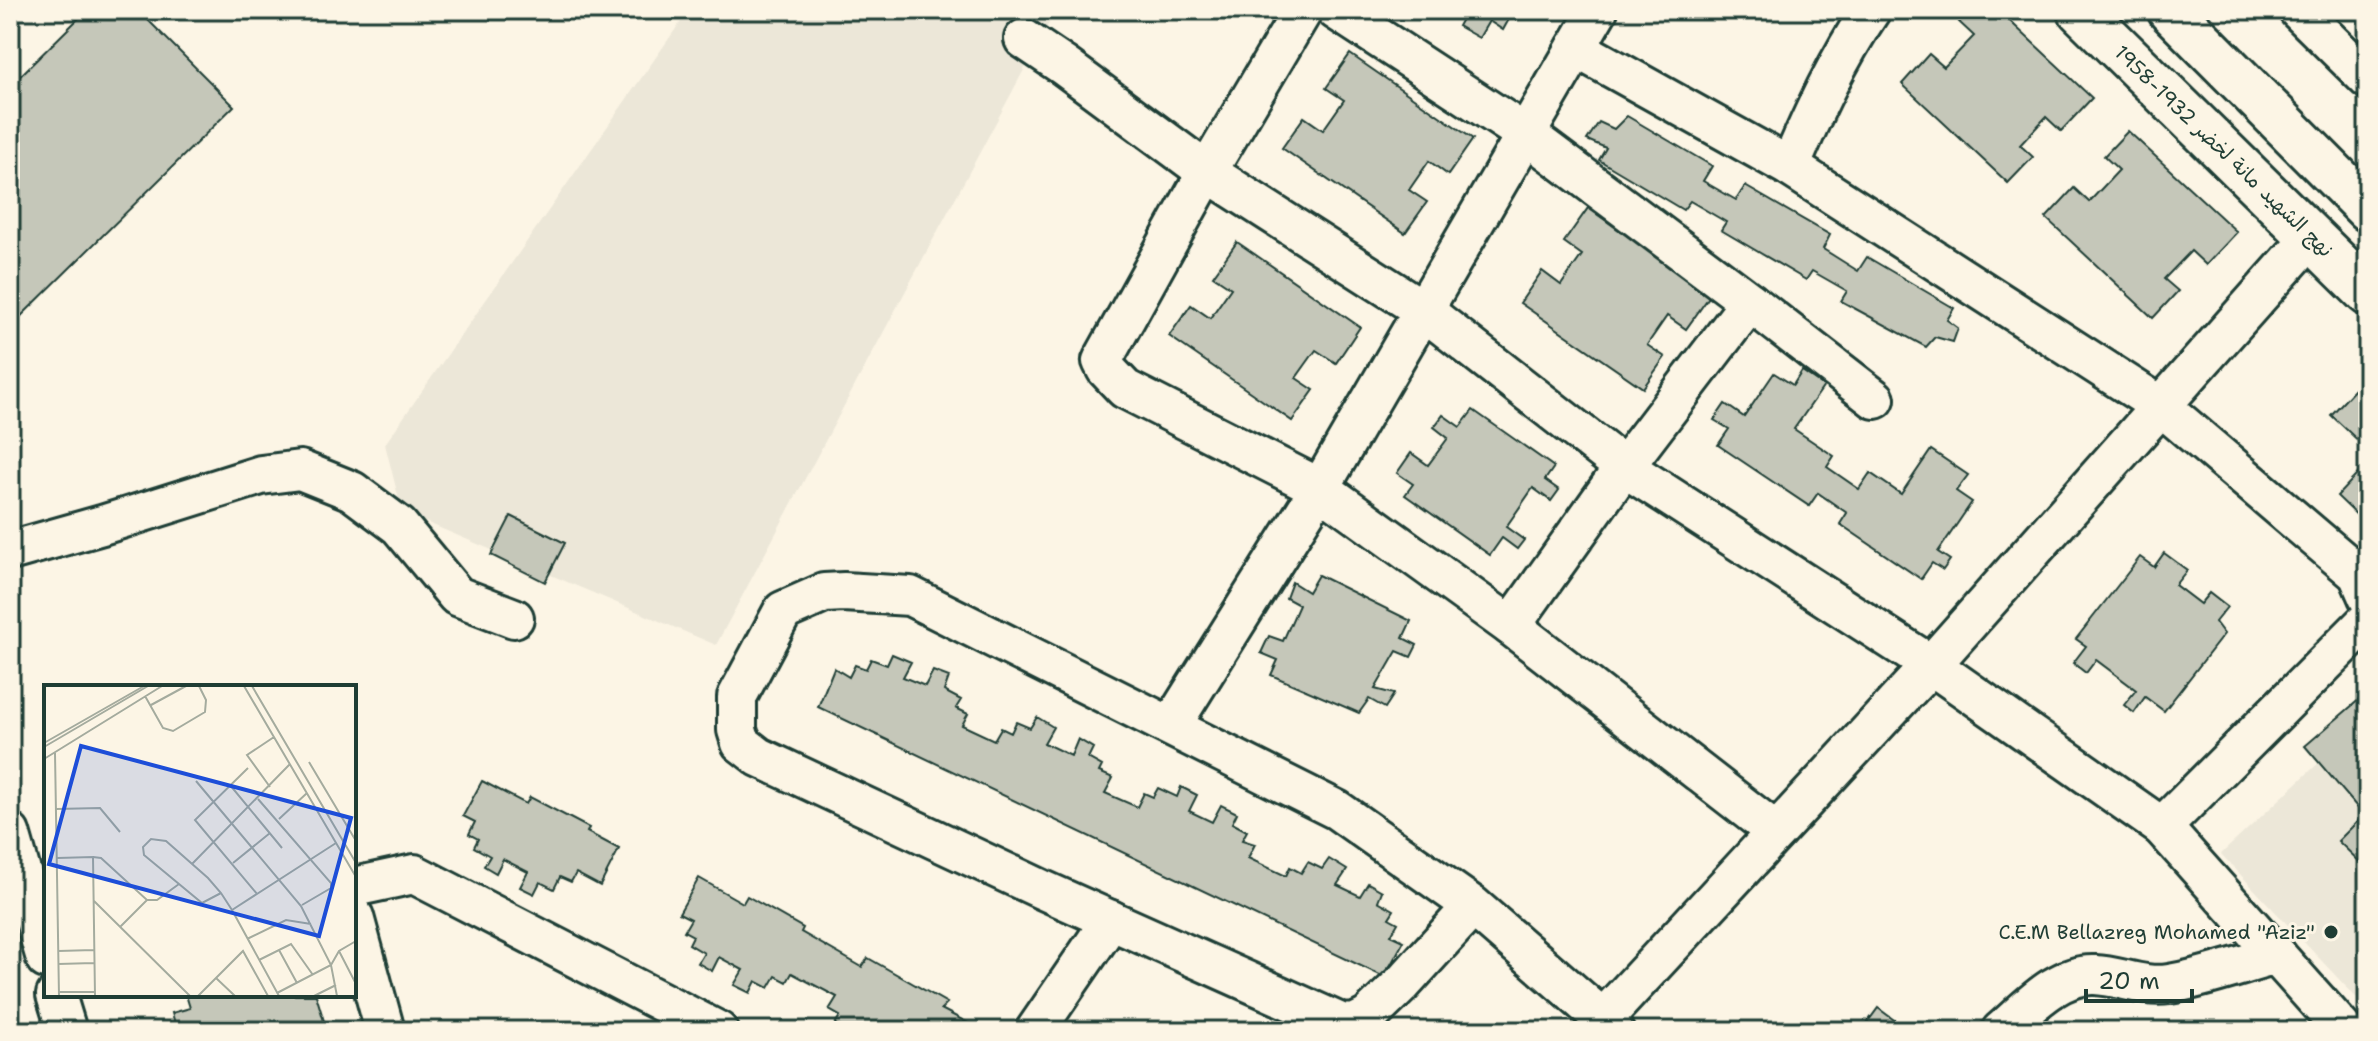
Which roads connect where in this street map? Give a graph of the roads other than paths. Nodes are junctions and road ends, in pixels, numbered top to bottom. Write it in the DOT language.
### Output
graph roads {
  1 [pos="1303,10"];
  2 [pos="1336,10"];
  3 [pos="1598,10"];
  4 [pos="1871,10"];
  5 [pos="2170,10"];
  6 [pos="2298,10"];
  7 [pos="2088,13"];
  8 [pos="1024,39"];
  9 [pos="1576,48"];
  10 [pos="2368,79"];
  11 [pos="1527,135"];
  12 [pos="1790,167"];
  13 [pos="1207,172"];
  14 [pos="2368,209"];
  15 [pos="2312,236"];
  16 [pos="2368,293"];
  17 [pos="1750,302"];
  18 [pos="1423,310"];
  19 [pos="1875,399"];
  20 [pos="2161,406"];
  21 [pos="1624,467"];
  22 [pos="1320,488"];
  23 [pos="10,551"];
  24 [pos="2368,597"];
  25 [pos="514,618"];
  26 [pos="2368,620"];
  27 [pos="1511,626"];
  28 [pos="1931,665"];
  29 [pos="1171,726"];
  30 [pos="2162,827"];
  31 [pos="1776,832"];
  32 [pos="10,833"];
  33 [pos="356,887"];
  34 [pos="1473,906"];
  35 [pos="1111,920"];
  36 [pos="356,924"];
  37 [pos="44,952"];
  38 [pos="2277,955"];
  39 [pos="57,997"];
  40 [pos="1609,1025"];
  41 [pos="67,1031"];
  42 [pos="385,1031"];
  43 [pos="718,1031"];
  44 [pos="1035,1031"];
  45 [pos="2001,1031"];
  46 [pos="2344,1031"];
  1 -- 13 [label="street"];
  2 -- 11 [label="street"];
  3 -- 9 [label="street"];
  4 -- 12 [label="street"];
  5 -- 14 [label="main road"];
  6 -- 10 [label="street"];
  7 -- 15 [label="main road, نهج الشهيد مانة لخضر 1932-1958"];
  8 -- 13 [label="street"];
  9 -- 11 [label="street"];
  9 -- 12 [label="street"];
  11 -- 17 [label="street"];
  11 -- 18 [label="street"];
  12 -- 20 [label="street"];
  13 -- 18 [label="street"];
  13 -- 22 [label="street"];
  15 -- 16 [label="main road, نهج الشهيد مانة لخضر 1932-1958"];
  15 -- 20 [label="street"];
  17 -- 19 [label="street"];
  17 -- 21 [label="street"];
  18 -- 21 [label="street"];
  18 -- 22 [label="street"];
  20 -- 24 [label="street"];
  20 -- 28 [label="street"];
  21 -- 27 [label="street"];
  21 -- 28 [label="street"];
  22 -- 27 [label="street"];
  22 -- 29 [label="street"];
  23 -- 25 [label="street"];
  26 -- 30 [label="street"];
  27 -- 31 [label="street"];
  28 -- 30 [label="street"];
  28 -- 31 [label="street"];
  29 -- 34 [label="street"];
  29 -- 35 [label="street"];
  30 -- 38 [label="street"];
  31 -- 40 [label="street"];
  32 -- 37 [label="street"];
  33 -- 43 [label="street"];
  34 -- 35 [label="street"];
  34 -- 40 [label="street"];
  35 -- 44 [label="street"];
  36 -- 42 [label="street"];
  38 -- 45 [label="street"];
  38 -- 46 [label="street"];
  39 -- 41 [label="street"];
}
